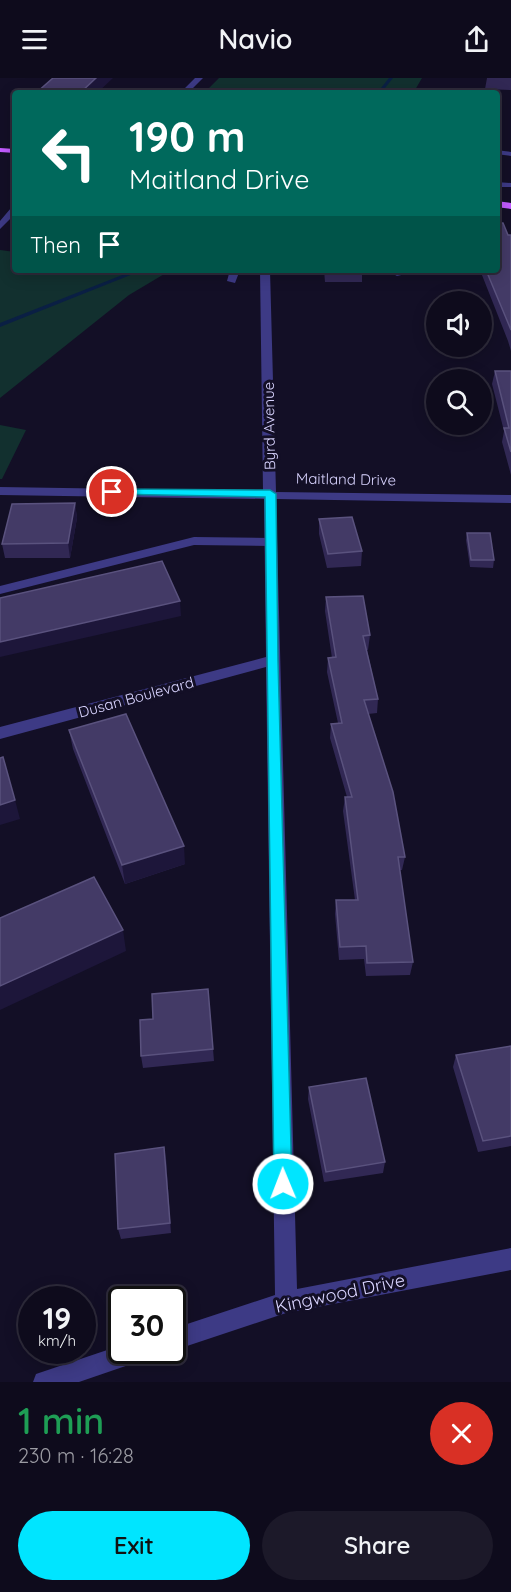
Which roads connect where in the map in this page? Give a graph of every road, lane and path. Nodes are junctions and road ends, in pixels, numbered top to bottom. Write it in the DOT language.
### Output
graph roads {
  1 [pos="199,78"];
  2 [pos="187,90"];
  3 [pos="12,212"];
  4 [pos="0,226"];
  5 [pos="234,273"];
  6 [pos="265,273"];
  7 [pos="232,281"];
  8 [pos="0,491"];
  9 [pos="270,494"];
  10 [pos="511,499"];
  11 [pos="270,542"];
  12 [pos="0,590"];
  13 [pos="271,661"];
  14 [pos="0,733"];
  15 [pos="511,1259"];
  16 [pos="286,1302"];
  17 [pos="186,1335"];
  18 [pos="108,1361"];
  19 [pos="44,1382"];
  1 -- 2 [label="street"];
  3 -- 4 [label="street"];
  5 -- 7 [label="street"];
  6 -- 9 [label="street, Byrd Avenue"];
  8 -- 9 [label="street, Maitland Drive"];
  9 -- 10 [label="street, Maitland Drive"];
  9 -- 11 [label="street, Byrd Avenue"];
  11 -- 12 [label="street"];
  11 -- 13 [label="street, Byrd Avenue"];
  13 -- 14 [label="street, Dusan Boulevard"];
  13 -- 16 [label="street, Byrd Avenue"];
  15 -- 16 [label="street, Kingwood Drive"];
  16 -- 17 [label="street, Kingwood Drive"];
  18 -- 19 [label="street"];
}
